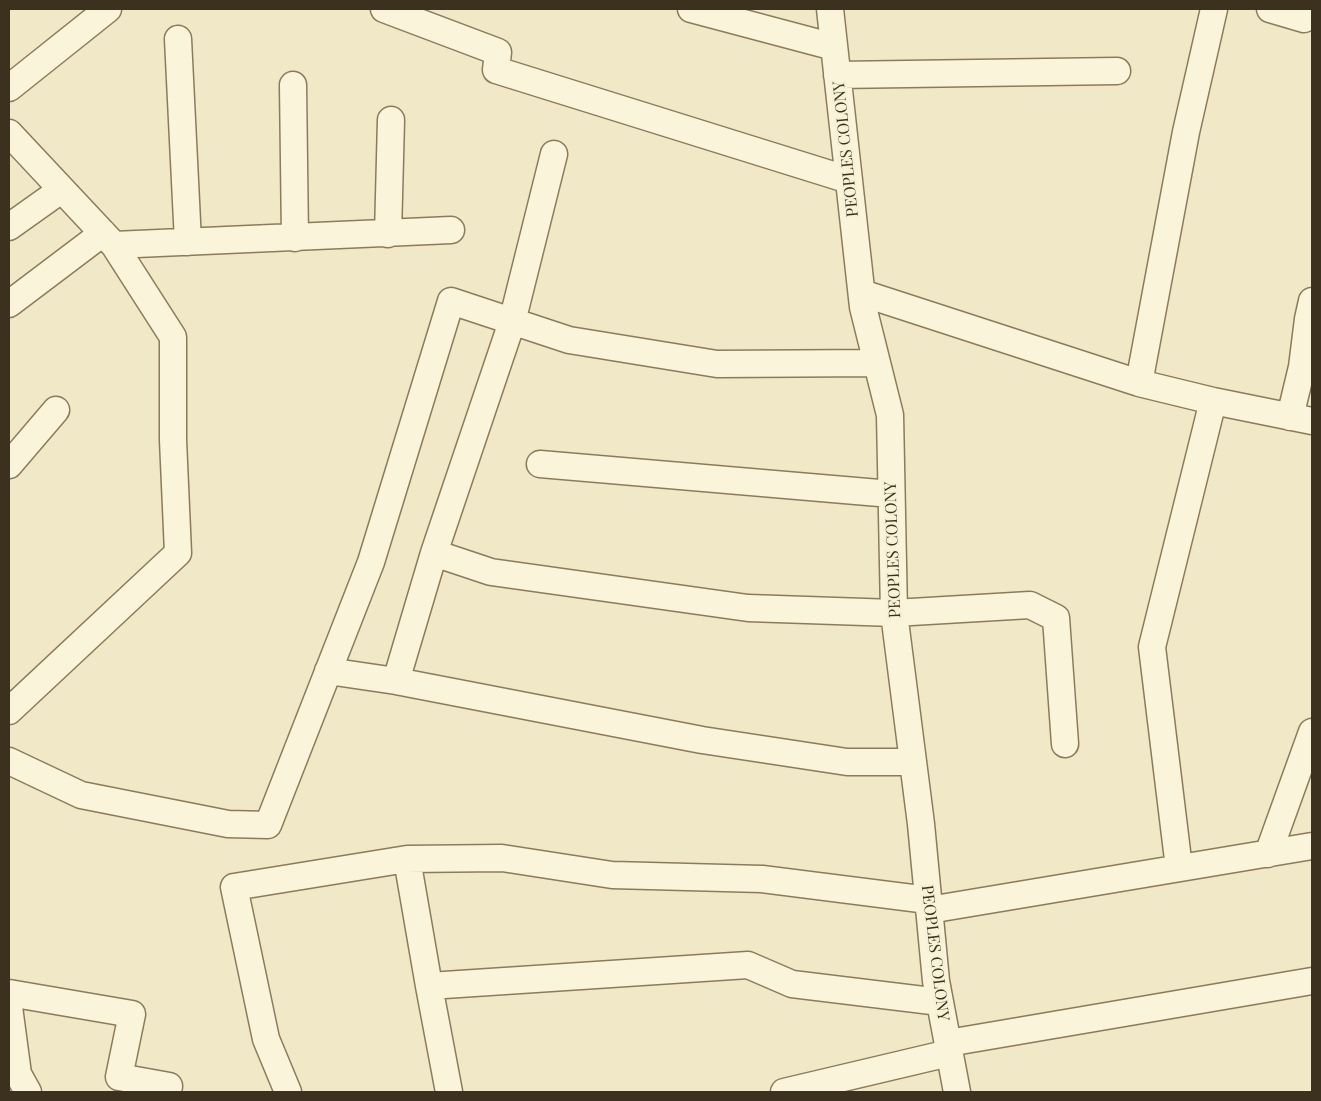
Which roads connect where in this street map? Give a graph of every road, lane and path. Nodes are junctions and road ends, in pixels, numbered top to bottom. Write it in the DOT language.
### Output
graph roads {
  1 [pos="108,9"];
  2 [pos="384,9"];
  3 [pos="691,9"];
  4 [pos="830,9"];
  5 [pos="1214,9"];
  6 [pos="1270,9"];
  7 [pos="1304,19"];
  8 [pos="178,39"];
  9 [pos="834,47"];
  10 [pos="1117,71"];
  11 [pos="837,76"];
  12 [pos="293,84"];
  13 [pos="9,88"];
  14 [pos="391,120"];
  15 [pos="9,133"];
  16 [pos="554,154"];
  17 [pos="849,180"];
  18 [pos="61,190"];
  19 [pos="9,227"];
  20 [pos="451,230"];
  21 [pos="388,234"];
  22 [pos="295,238"];
  23 [pos="109,239"];
  24 [pos="188,242"];
  25 [pos="862,292"];
  26 [pos="10,301"];
  27 [pos="1312,301"];
  28 [pos="512,322"];
  29 [pos="877,363"];
  30 [pos="1139,383"];
  31 [pos="1212,401"];
  32 [pos="56,410"];
  33 [pos="1301,419"];
  34 [pos="540,464"];
  35 [pos="9,465"];
  36 [pos="891,494"];
  37 [pos="434,553"];
  38 [pos="894,613"];
  39 [pos="328,671"];
  40 [pos="396,681"];
  41 [pos="9,711"];
  42 [pos="1312,732"];
  43 [pos="1066,744"];
  44 [pos="9,761"];
  45 [pos="913,762"];
  46 [pos="1312,846"];
  47 [pos="1268,854"];
  48 [pos="407,860"];
  49 [pos="1179,868"];
  50 [pos="928,905"];
  51 [pos="1312,981"];
  52 [pos="429,986"];
  53 [pos="9,993"];
  54 [pos="940,1002"];
  55 [pos="9,1007"];
  56 [pos="949,1048"];
  57 [pos="28,1092"];
  58 [pos="168,1092"];
  59 [pos="288,1092"];
  60 [pos="449,1092"];
  61 [pos="784,1092"];
  62 [pos="957,1092"];
  1 -- 13 [label="street"];
  2 -- 17 [label="street"];
  3 -- 9 [label="street"];
  4 -- 9 [label="street, PEOPLES COLONY"];
  5 -- 30 [label="street"];
  6 -- 7 [label="street"];
  8 -- 24 [label="street"];
  9 -- 11 [label="street, PEOPLES COLONY"];
  10 -- 11 [label="street"];
  11 -- 17 [label="street, PEOPLES COLONY"];
  12 -- 22 [label="street"];
  14 -- 21 [label="street"];
  15 -- 18 [label="street"];
  16 -- 28 [label="street"];
  17 -- 25 [label="street, PEOPLES COLONY"];
  18 -- 19 [label="street"];
  18 -- 23 [label="street"];
  20 -- 21 [label="street"];
  21 -- 22 [label="street"];
  22 -- 24 [label="street"];
  23 -- 24 [label="street"];
  23 -- 26 [label="street"];
  23 -- 41 [label="street"];
  25 -- 29 [label="street, PEOPLES COLONY"];
  25 -- 30 [label="street"];
  27 -- 33 [label="street"];
  28 -- 29 [label="street"];
  28 -- 37 [label="street"];
  28 -- 39 [label="street"];
  29 -- 36 [label="street, PEOPLES COLONY"];
  30 -- 31 [label="street"];
  31 -- 33 [label="street"];
  31 -- 49 [label="street"];
  32 -- 35 [label="street"];
  34 -- 36 [label="street"];
  36 -- 38 [label="street, PEOPLES COLONY"];
  37 -- 38 [label="street"];
  37 -- 40 [label="street"];
  38 -- 43 [label="street"];
  38 -- 45 [label="street, PEOPLES COLONY"];
  39 -- 40 [label="street"];
  39 -- 44 [label="street"];
  40 -- 45 [label="street"];
  42 -- 47 [label="street"];
  45 -- 50 [label="street, PEOPLES COLONY"];
  46 -- 47 [label="street"];
  47 -- 49 [label="street"];
  48 -- 50 [label="street"];
  48 -- 52 [label="street"];
  48 -- 59 [label="street"];
  49 -- 50 [label="street"];
  50 -- 54 [label="street, PEOPLES COLONY"];
  51 -- 56 [label="street"];
  52 -- 54 [label="street"];
  52 -- 60 [label="street"];
  53 -- 58 [label="street"];
  54 -- 56 [label="street, PEOPLES COLONY"];
  55 -- 57 [label="street"];
  56 -- 61 [label="street"];
  56 -- 62 [label="street, PEOPLES COLONY"];
}
